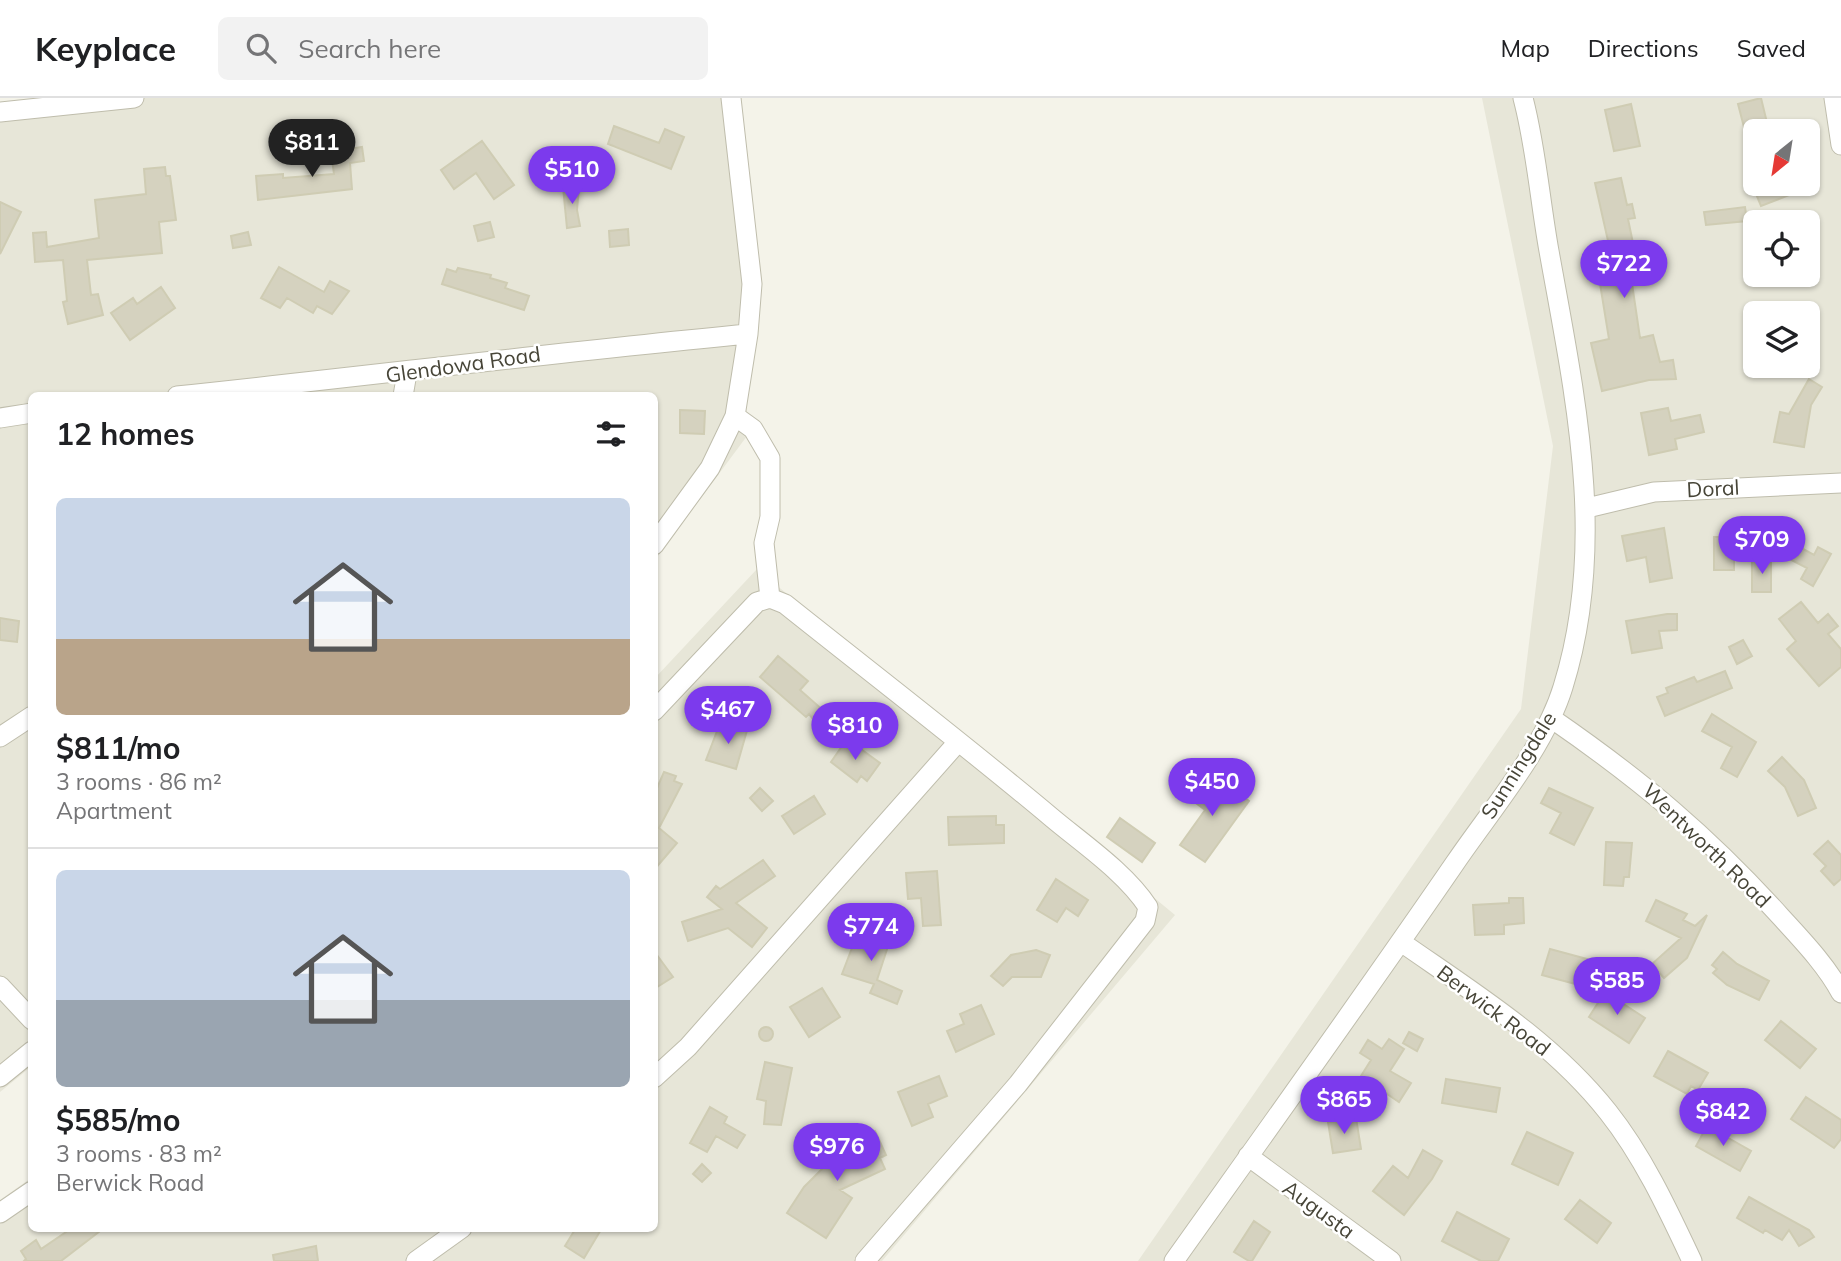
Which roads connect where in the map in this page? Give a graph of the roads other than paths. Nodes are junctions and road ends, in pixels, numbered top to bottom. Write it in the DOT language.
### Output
graph roads {
  1 [pos="134,98"];
  2 [pos="731,98"];
  3 [pos="1522,98"];
  4 [pos="1834,98"];
  5 [pos="0,113"];
  6 [pos="1841,145"];
  7 [pos="748,334"];
  8 [pos="407,373"];
  9 [pos="217,392"];
  10 [pos="404,392"];
  11 [pos="28,414"];
  12 [pos="735,416"];
  13 [pos="0,418"];
  14 [pos="1841,483"];
  15 [pos="1587,508"];
  16 [pos="658,540"];
  17 [pos="770,598"];
  18 [pos="658,707"];
  19 [pos="1551,718"];
  20 [pos="28,719"];
  21 [pos="0,737"];
  22 [pos="958,742"];
  23 [pos="1401,942"];
  24 [pos="0,986"];
  25 [pos="1841,993"];
  26 [pos="28,1016"];
  27 [pos="28,1054"];
  28 [pos="658,1074"];
  29 [pos="0,1077"];
  30 [pos="1248,1156"];
  31 [pos="28,1194"];
  32 [pos="0,1213"];
  33 [pos="456,1232"];
  34 [pos="416,1261"];
  35 [pos="865,1261"];
  36 [pos="1174,1261"];
  37 [pos="1391,1261"];
  38 [pos="1692,1261"];
  1 -- 5 [label="street"];
  2 -- 7 [label="street"];
  3 -- 15 [label="street, Sunningdale"];
  4 -- 6 [label="street"];
  7 -- 8 [label="street, Glendowa Road"];
  7 -- 12 [label="street"];
  8 -- 9 [label="street, Glendowa Road"];
  8 -- 10 [label="street"];
  11 -- 13 [label="street"];
  12 -- 16 [label="street"];
  12 -- 17 [label="street"];
  14 -- 15 [label="street, Doral"];
  15 -- 19 [label="street, Sunningdale"];
  17 -- 18 [label="street"];
  17 -- 22 [label="street"];
  19 -- 23 [label="street, Sunningdale"];
  19 -- 25 [label="street, Wentworth Road"];
  20 -- 21 [label="street"];
  22 -- 28 [label="street"];
  22 -- 35 [label="street"];
  23 -- 30 [label="street, Sunningdale"];
  23 -- 38 [label="street, Berwick Road"];
  24 -- 26 [label="street"];
  27 -- 29 [label="street"];
  30 -- 36 [label="street, Sunningdale"];
  30 -- 37 [label="street, Augusta"];
  31 -- 32 [label="street"];
  33 -- 34 [label="street"];
}
